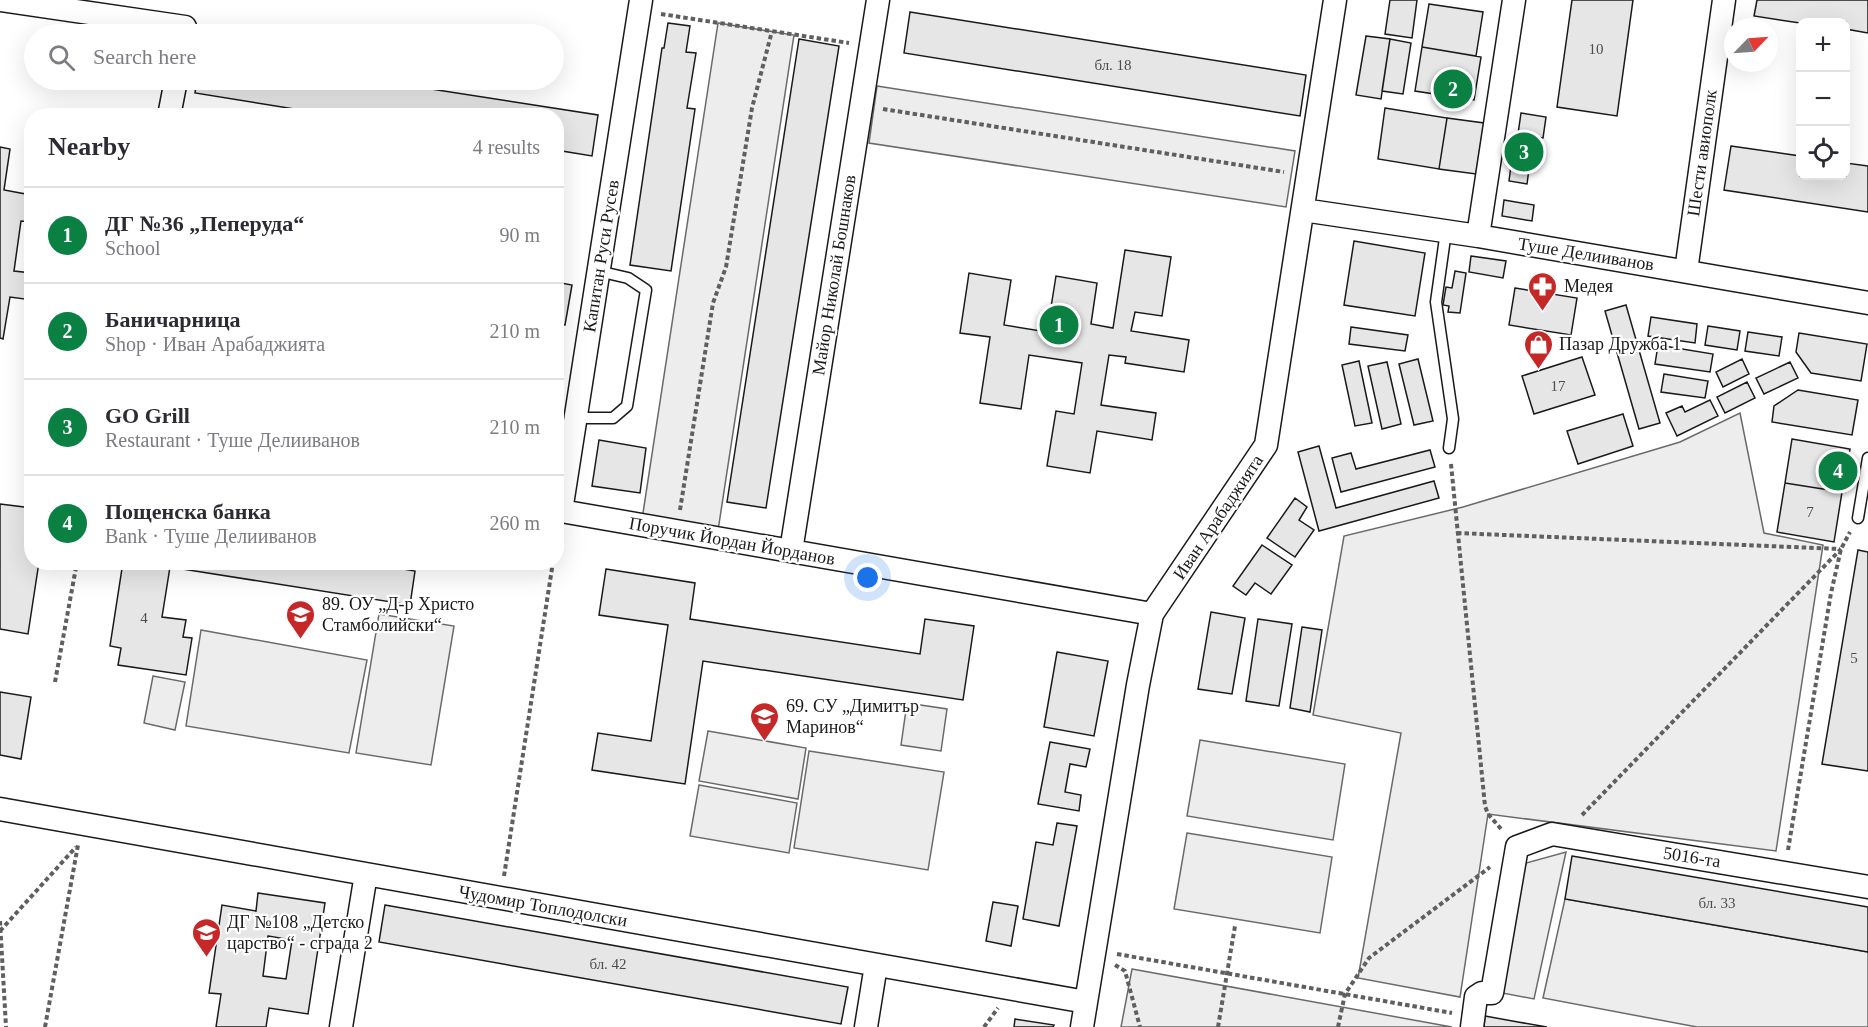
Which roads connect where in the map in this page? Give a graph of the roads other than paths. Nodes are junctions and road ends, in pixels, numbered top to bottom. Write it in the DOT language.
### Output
graph roads {
  1 [pos="1,0"];
  2 [pos="878,0"];
  3 [pos="1335,0"];
  4 [pos="1514,0"];
  5 [pos="1724,0"];
  6 [pos="640,5"];
  7 [pos="165,24"];
  8 [pos="174,90"];
  9 [pos="171,108"];
  10 [pos="1303,210"];
  11 [pos="1446,231"];
  12 [pos="1478,236"];
  13 [pos="598,271"];
  14 [pos="1686,271"];
  15 [pos="1868,303"];
  16 [pos="569,410"];
  17 [pos="1449,448"];
  18 [pos="1868,458"];
  19 [pos="564,473"];
  20 [pos="564,512"];
  21 [pos="1858,518"];
  22 [pos="791,551"];
  23 [pos="1152,614"];
  24 [pos="0,809"];
  25 [pos="366,874"];
  26 [pos="1868,887"];
  27 [pos="876,965"];
  28 [pos="1086,1002"];
  29 [pos="1473,1022"];
  30 [pos="341,1027"];
  31 [pos="866,1027"];
  32 [pos="1082,1027"];
  1 -- 7 [label="street"];
  2 -- 22 [label="street, Майор Николай Бошнаков"];
  3 -- 10 [label="street, Иван Арабаджията"];
  4 -- 12 [label="street"];
  5 -- 14 [label="street, Шести авиополк"];
  6 -- 13 [label="street, Капитан Руси Русев"];
  8 -- 9 [label="street"];
  10 -- 11 [label="street, Туше Делииванов"];
  10 -- 23 [label="street, Иван Арабаджията"];
  11 -- 12 [label="street, Туше Делииванов"];
  11 -- 17 [label="lane"];
  12 -- 14 [label="street, Туше Делииванов"];
  13 -- 16 [label="street, Капитан Руси Русев"];
  13 -- 16 [label="lane"];
  14 -- 15 [label="street, Туше Делииванов"];
  16 -- 19 [label="street, Капитан Руси Русев"];
  18 -- 21 [label="lane"];
  20 -- 22 [label="street, Поручик Йордан Йорданов"];
  22 -- 23 [label="street, Поручик Йордан Йорданов"];
  23 -- 28 [label="street, Иван Арабаджията"];
  24 -- 25 [label="street, Чудомир Топлодолски"];
  25 -- 27 [label="street, Чудомир Топлодолски"];
  25 -- 30 [label="street"];
  26 -- 29 [label="street, 5016-та"];
  27 -- 28 [label="street, Чудомир Топлодолски"];
  27 -- 31 [label="street"];
  28 -- 32 [label="street, Иван Арабаджията"];
}
